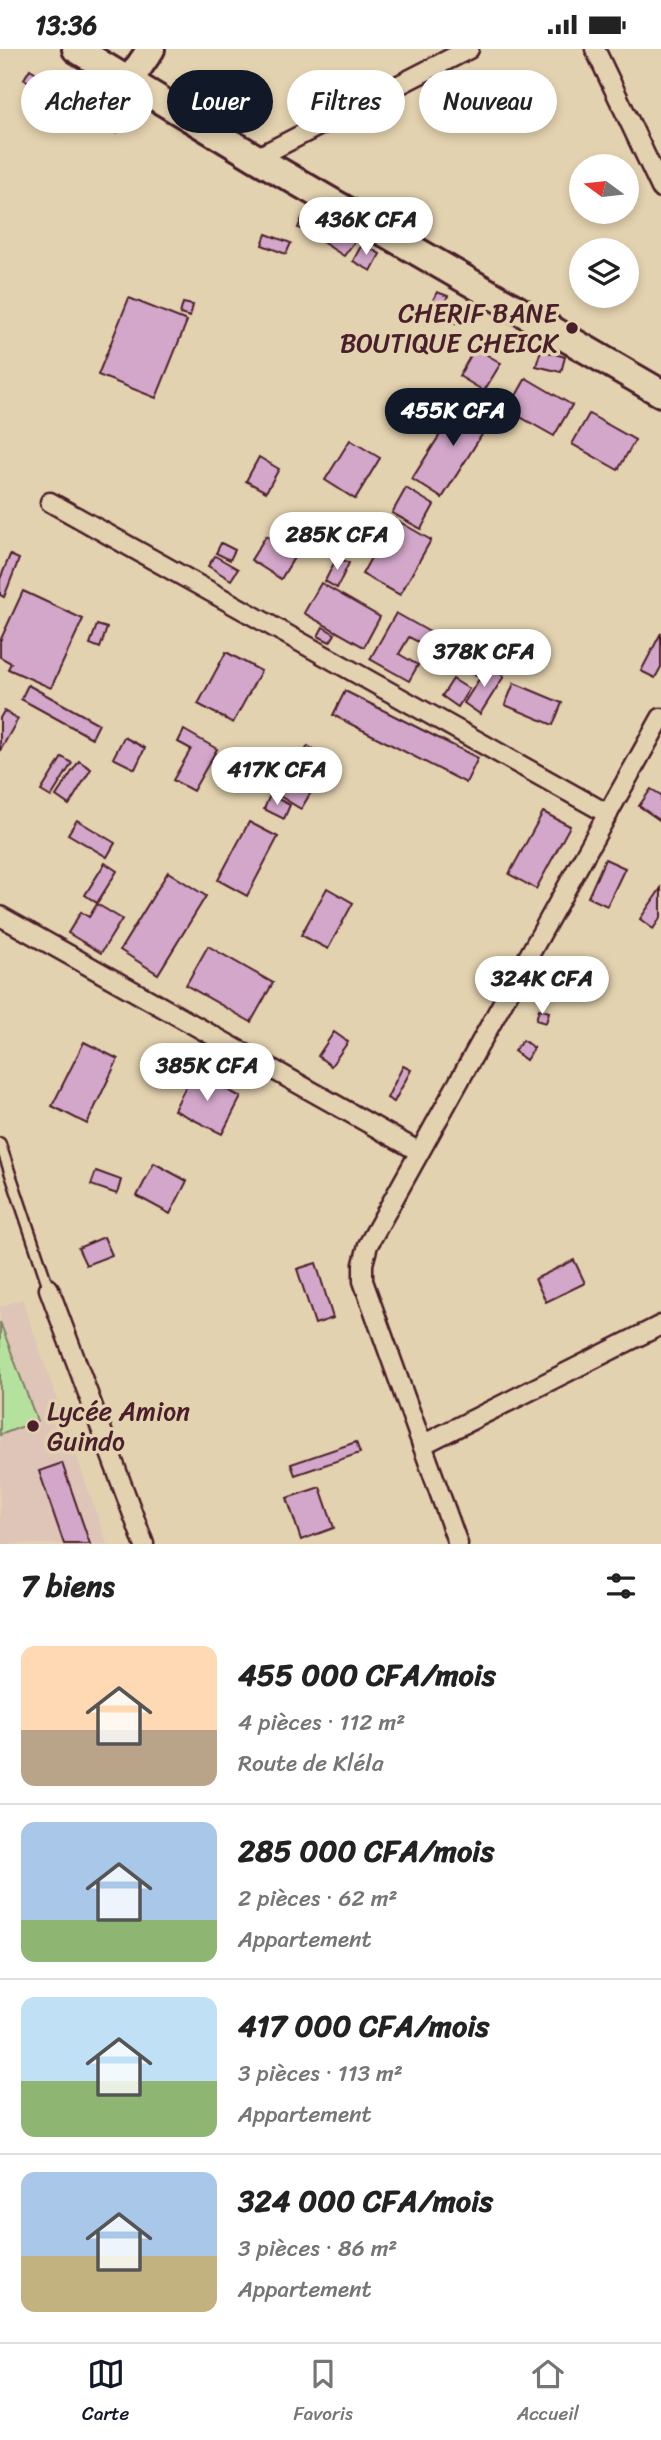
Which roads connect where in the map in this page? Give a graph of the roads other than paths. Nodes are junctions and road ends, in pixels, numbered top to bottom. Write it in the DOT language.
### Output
graph roads {
  1 [pos="151,49"];
  2 [pos="468,49"];
  3 [pos="595,49"];
  4 [pos="94,53"];
  5 [pos="115,70"];
  6 [pos="137,70"];
  7 [pos="153,96"];
  8 [pos="256,158"];
  9 [pos="661,188"];
  10 [pos="661,393"];
  11 [pos="50,502"];
  12 [pos="661,717"];
  13 [pos="608,814"];
  14 [pos="0,916"];
  15 [pos="0,1143"];
  16 [pos="418,1151"];
  17 [pos="49,1289"];
  18 [pos="661,1325"];
  19 [pos="422,1445"];
  20 [pos="144,1544"];
  21 [pos="458,1544"];
  1 -- 6 [label="main road"];
  2 -- 8 [label="street"];
  3 -- 9 [label="street"];
  4 -- 5 [label="main road"];
  7 -- 8 [label="main road"];
  8 -- 10 [label="main road"];
  11 -- 13 [label="street"];
  12 -- 13 [label="street"];
  13 -- 16 [label="street"];
  14 -- 16 [label="street"];
  15 -- 17 [label="lane"];
  16 -- 19 [label="street"];
  17 -- 20 [label="street"];
  18 -- 19 [label="street"];
  19 -- 21 [label="street"];
}
